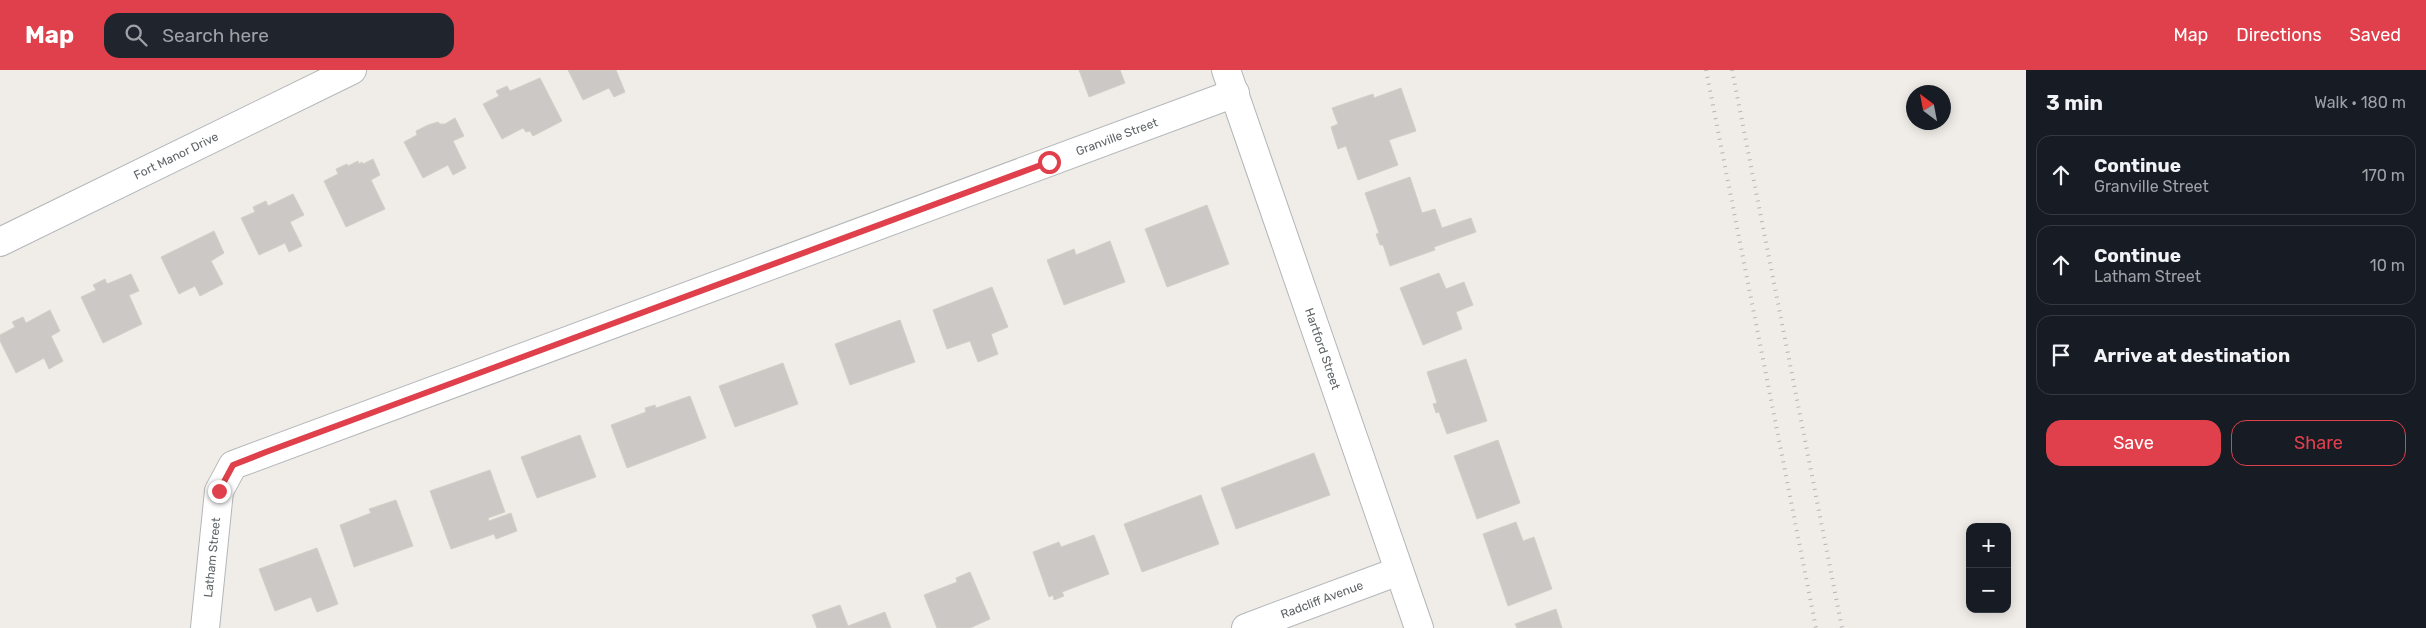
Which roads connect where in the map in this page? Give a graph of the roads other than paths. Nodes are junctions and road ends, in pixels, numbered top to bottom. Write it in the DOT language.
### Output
graph roads {
  1 [pos="352,70"];
  2 [pos="1230,81"];
  3 [pos="0,242"];
  4 [pos="266,452"];
  5 [pos="1399,571"];
  6 [pos="205,628"];
  7 [pos="1246,628"];
  8 [pos="1419,628"];
  1 -- 3 [label="street, Fort Manor Drive"];
  2 -- 4 [label="street, Granville Street"];
  2 -- 5 [label="street, Hartford Street"];
  4 -- 6 [label="street, Latham Street"];
  5 -- 7 [label="street, Radcliff Avenue"];
  5 -- 8 [label="street, Hartford Street"];
}
